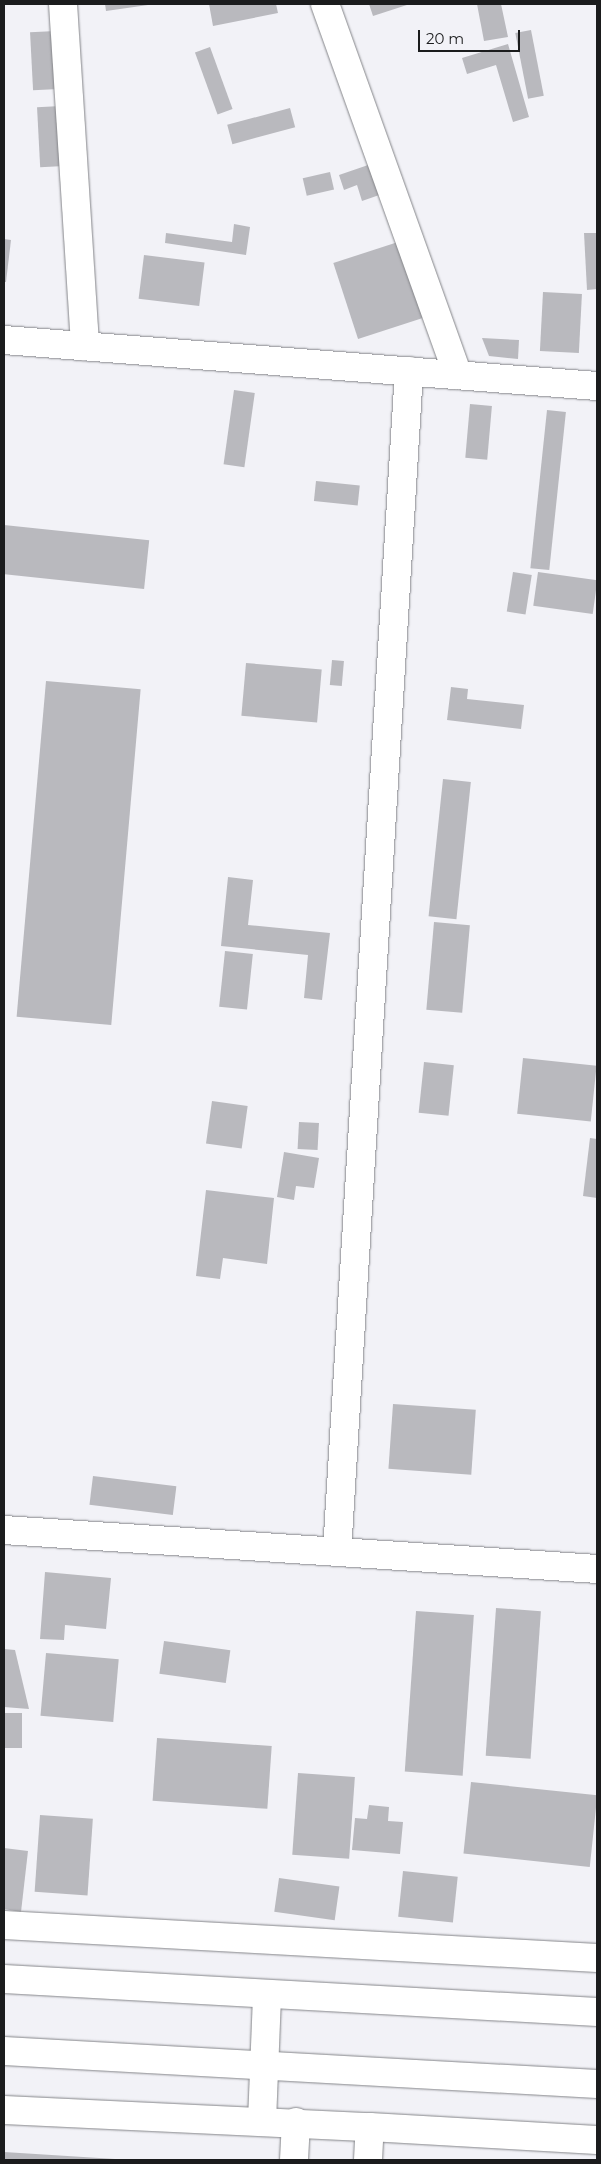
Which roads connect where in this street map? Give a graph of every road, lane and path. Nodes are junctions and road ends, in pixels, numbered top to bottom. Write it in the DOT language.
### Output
graph roads {
  1 [pos="64,4"];
  2 [pos="326,4"];
  3 [pos="4,340"];
  4 [pos="85,346"];
  5 [pos="409,371"];
  6 [pos="458,375"];
  7 [pos="597,386"];
  8 [pos="4,1530"];
  9 [pos="337,1552"];
  10 [pos="597,1569"];
  11 [pos="4,1925"];
  12 [pos="597,1958"];
  13 [pos="4,1979"];
  14 [pos="267,1994"];
  15 [pos="597,2012"];
  16 [pos="4,2051"];
  17 [pos="264,2066"];
  18 [pos="597,2084"];
  19 [pos="4,2110"];
  20 [pos="262,2121"];
  21 [pos="296,2122"];
  22 [pos="370,2127"];
  23 [pos="597,2140"];
  24 [pos="294,2160"];
  25 [pos="368,2160"];
  1 -- 4 [label="street"];
  2 -- 6 [label="street"];
  3 -- 4 [label="street"];
  4 -- 5 [label="street"];
  5 -- 6 [label="street"];
  5 -- 9 [label="street"];
  6 -- 7 [label="street"];
  8 -- 9 [label="street"];
  9 -- 10 [label="street"];
  11 -- 12 [label="street"];
  13 -- 14 [label="street"];
  14 -- 15 [label="street"];
  14 -- 17 [label="street"];
  16 -- 17 [label="street"];
  17 -- 18 [label="street"];
  17 -- 20 [label="street"];
  19 -- 20 [label="street"];
  20 -- 21 [label="street"];
  21 -- 22 [label="street"];
  21 -- 24 [label="street"];
  22 -- 23 [label="street"];
  22 -- 25 [label="street"];
}
